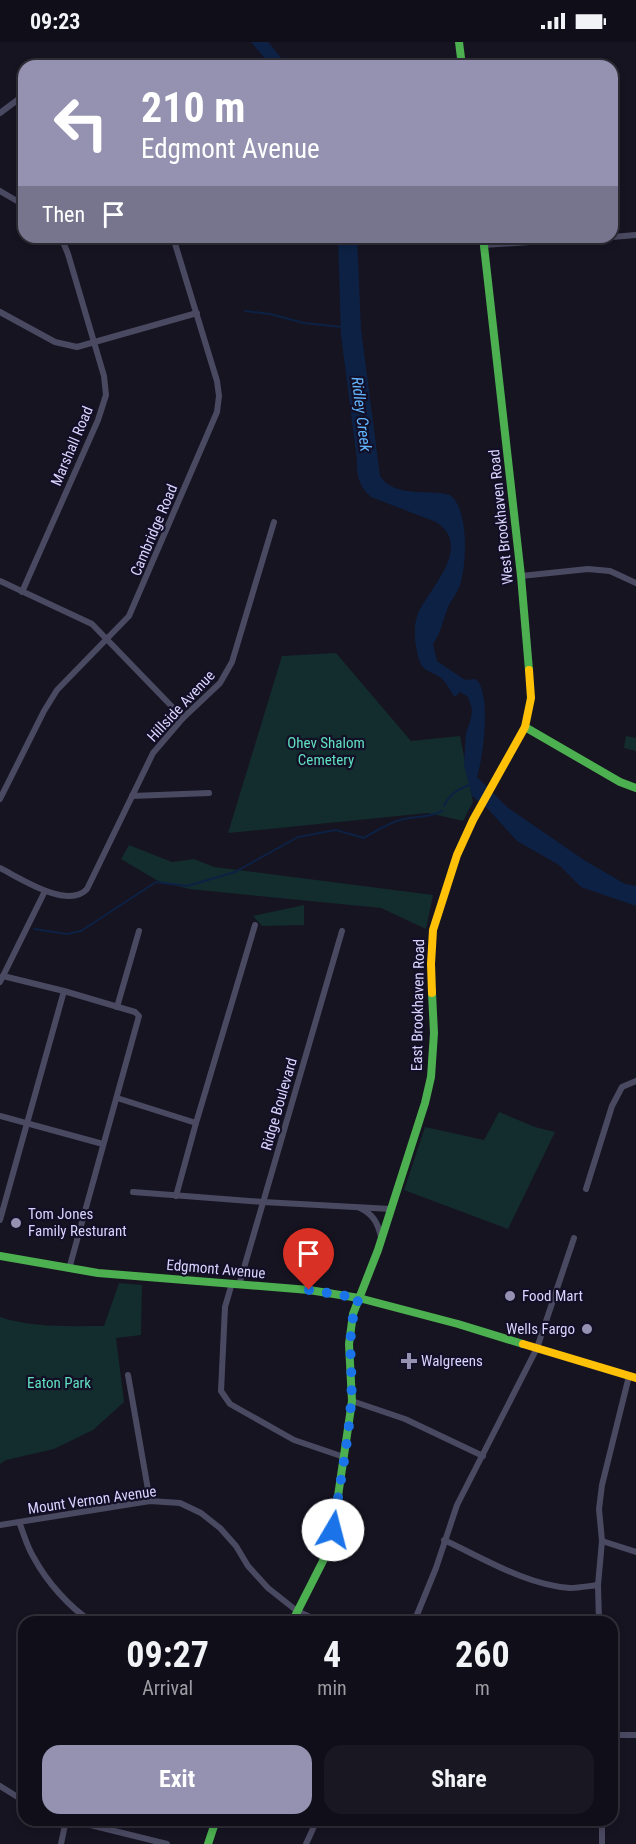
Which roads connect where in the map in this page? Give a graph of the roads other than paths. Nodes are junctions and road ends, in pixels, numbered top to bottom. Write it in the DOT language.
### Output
graph roads {
  1 [pos="459,42"];
  2 [pos="461,60"];
  3 [pos="18,100"];
  4 [pos="0,113"];
  5 [pos="0,191"];
  6 [pos="18,202"];
  7 [pos="636,235"];
  8 [pos="618,236"];
  9 [pos="63,243"];
  10 [pos="175,243"];
  11 [pos="483,243"];
  12 [pos="0,312"];
  13 [pos="197,313"];
  14 [pos="93,343"];
  15 [pos="274,522"];
  16 [pos="521,576"];
  17 [pos="0,581"];
  18 [pos="636,583"];
  19 [pos="22,592"];
  20 [pos="106,641"];
  21 [pos="183,718"];
  22 [pos="525,728"];
  23 [pos="493,786"];
  24 [pos="636,788"];
  25 [pos="209,793"];
  26 [pos="132,796"];
  27 [pos="0,799"];
  28 [pos="0,868"];
  29 [pos="45,891"];
  30 [pos="255,925"];
  31 [pos="139,931"];
  32 [pos="342,931"];
  33 [pos="2,979"];
  34 [pos="64,991"];
  35 [pos="117,1007"];
  36 [pos="636,1081"];
  37 [pos="117,1098"];
  38 [pos="0,1116"];
  39 [pos="196,1123"];
  40 [pos="28,1124"];
  41 [pos="103,1144"];
  42 [pos="586,1190"];
  43 [pos="133,1191"];
  44 [pos="176,1196"];
  45 [pos="263,1202"];
  46 [pos="360,1208"];
  47 [pos="391,1209"];
  48 [pos="0,1220"];
  49 [pos="381,1238"];
  50 [pos="573,1238"];
  51 [pos="0,1256"];
  52 [pos="69,1269"];
  53 [pos="235,1284"];
  54 [pos="359,1298"];
  55 [pos="537,1348"];
  56 [pos="128,1375"];
  57 [pos="632,1377"];
  58 [pos="352,1401"];
  59 [pos="483,1455"];
  60 [pos="344,1457"];
  61 [pos="150,1502"];
  62 [pos="19,1522"];
  63 [pos="0,1525"];
  64 [pos="444,1540"];
  65 [pos="602,1541"];
  66 [pos="636,1552"];
  67 [pos="598,1585"];
  68 [pos="297,1611"];
  69 [pos="85,1616"];
  70 [pos="295,1616"];
  71 [pos="308,1616"];
  72 [pos="416,1616"];
  73 [pos="599,1616"];
  74 [pos="618,1735"];
  75 [pos="636,1735"];
  76 [pos="0,1786"];
  77 [pos="18,1797"];
  78 [pos="66,1826"];
  79 [pos="99,1826"];
  80 [pos="214,1826"];
  81 [pos="314,1826"];
  82 [pos="602,1826"];
  83 [pos="104,1827"];
  84 [pos="61,1844"];
  85 [pos="167,1844"];
  86 [pos="208,1844"];
  87 [pos="306,1844"];
  88 [pos="602,1844"];
  1 -- 2 [label="street"];
  3 -- 4 [label="street"];
  5 -- 6 [label="street"];
  7 -- 8 [label="street"];
  9 -- 14 [label="street, Marshall Road"];
  10 -- 13 [label="street, Cambridge Road"];
  11 -- 16 [label="street, West Brookhaven Road"];
  12 -- 14 [label="street"];
  13 -- 14 [label="street"];
  13 -- 20 [label="street, Cambridge Road"];
  14 -- 19 [label="street, Marshall Road"];
  15 -- 21 [label="street, Hillside Avenue"];
  16 -- 18 [label="street"];
  16 -- 22 [label="street, West Brookhaven Road"];
  17 -- 19 [label="street"];
  19 -- 20 [label="street"];
  20 -- 21 [label="street"];
  20 -- 27 [label="street, Cambridge Road"];
  21 -- 26 [label="street, Hillside Avenue"];
  22 -- 23 [label="street, West Brookhaven Road"];
  22 -- 24 [label="street"];
  23 -- 47 [label="street, East Brookhaven Road"];
  25 -- 26 [label="street"];
  26 -- 29 [label="street, Hillside Avenue"];
  28 -- 29 [label="street"];
  29 -- 33 [label="street"];
  30 -- 39 [label="street"];
  31 -- 35 [label="street"];
  32 -- 45 [label="street, Ridge Boulevard"];
  33 -- 34 [label="street"];
  34 -- 35 [label="street"];
  34 -- 40 [label="street"];
  35 -- 37 [label="street"];
  36 -- 42 [label="street"];
  37 -- 39 [label="street"];
  37 -- 41 [label="street"];
  38 -- 40 [label="street"];
  39 -- 44 [label="street"];
  40 -- 41 [label="street"];
  40 -- 48 [label="street"];
  41 -- 52 [label="street"];
  43 -- 44 [label="street"];
  44 -- 45 [label="street"];
  45 -- 46 [label="street"];
  45 -- 53 [label="street, Ridge Boulevard"];
  46 -- 47 [label="street"];
  46 -- 49 [label="street"];
  47 -- 49 [label="street, East Brookhaven Road"];
  49 -- 54 [label="street, East Brookhaven Road"];
  50 -- 55 [label="street"];
  51 -- 52 [label="street, Edgmont Avenue"];
  52 -- 53 [label="street, Edgmont Avenue"];
  53 -- 54 [label="street, Edgmont Avenue"];
  53 -- 60 [label="street, Ridge Boulevard"];
  54 -- 55 [label="street, Edgmont Avenue"];
  54 -- 58 [label="street"];
  55 -- 57 [label="street, Edgmont Avenue"];
  55 -- 59 [label="street"];
  56 -- 61 [label="street"];
  57 -- 65 [label="street"];
  58 -- 59 [label="street"];
  58 -- 60 [label="street"];
  59 -- 64 [label="street"];
  60 -- 68 [label="street"];
  61 -- 62 [label="street, Mount Vernon Avenue"];
  61 -- 68 [label="street, Mount Vernon Avenue"];
  62 -- 63 [label="street, Mount Vernon Avenue"];
  62 -- 69 [label="street"];
  64 -- 67 [label="street"];
  64 -- 72 [label="street"];
  65 -- 66 [label="street"];
  65 -- 67 [label="street"];
  67 -- 73 [label="street"];
  68 -- 70 [label="street"];
  68 -- 71 [label="street, Mount Vernon Avenue"];
  74 -- 75 [label="street"];
  76 -- 77 [label="street"];
  78 -- 84 [label="street"];
  79 -- 83 [label="street"];
  80 -- 86 [label="street"];
  81 -- 87 [label="street"];
  82 -- 88 [label="street"];
  83 -- 85 [label="street"];
}
